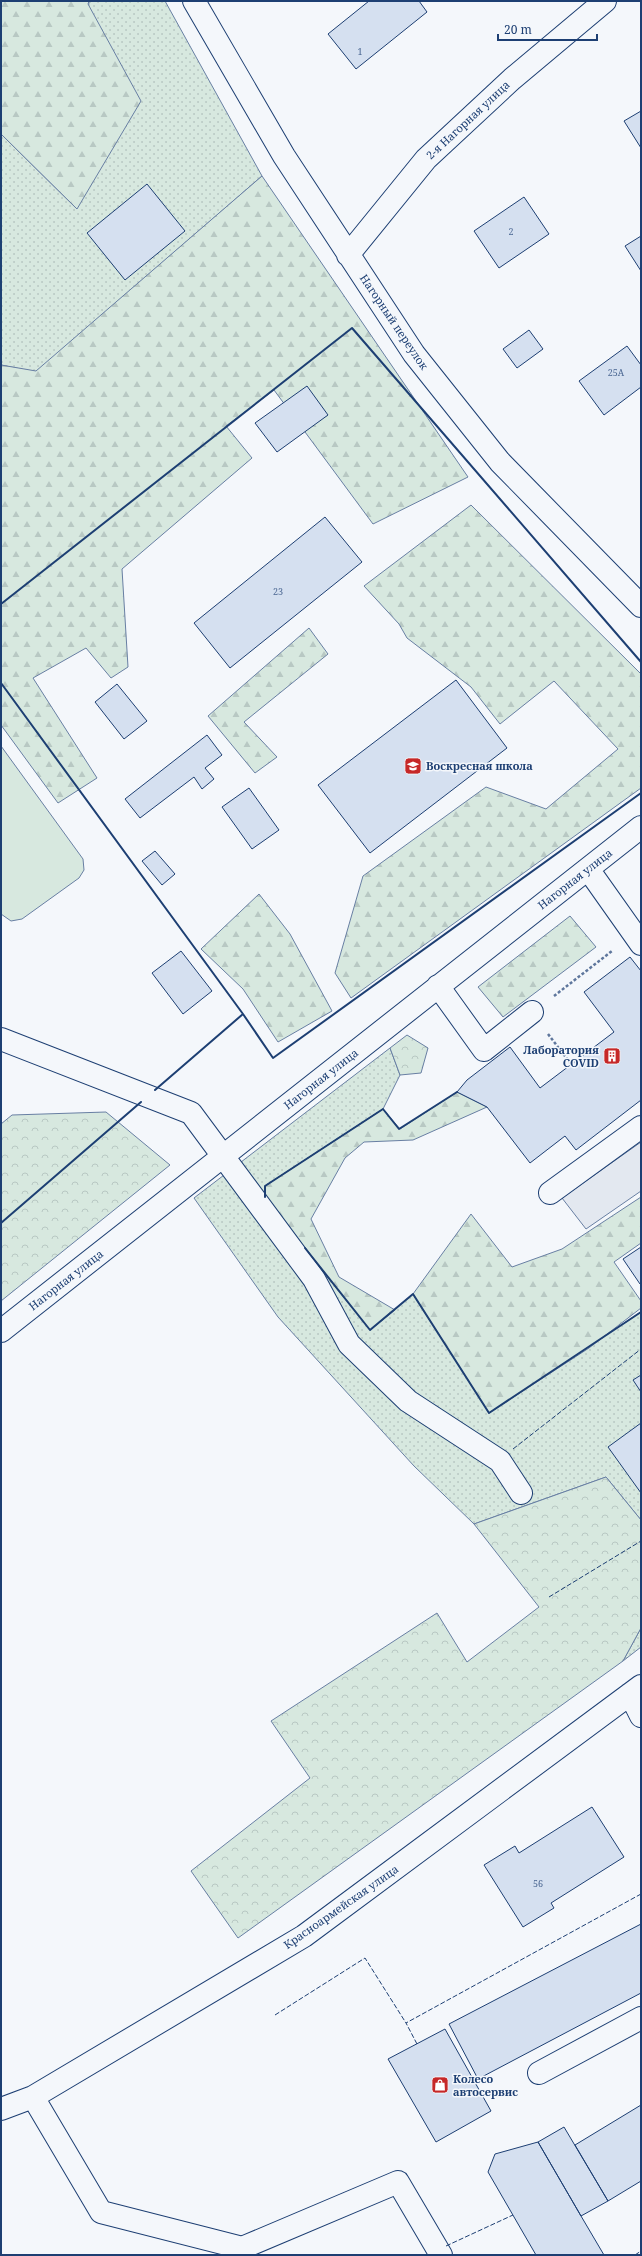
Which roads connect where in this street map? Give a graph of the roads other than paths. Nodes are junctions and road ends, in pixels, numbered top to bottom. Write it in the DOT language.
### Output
graph roads {
  1 [pos="194,1"];
  2 [pos="605,1"];
  3 [pos="348,255"];
  4 [pos="641,606"];
  5 [pos="641,827"];
  6 [pos="588,869"];
  7 [pos="637,939"];
  8 [pos="438,986"];
  9 [pos="532,1012"];
  10 [pos="1,1039"];
  11 [pos="641,1127"];
  12 [pos="223,1157"];
  13 [pos="550,1193"];
  14 [pos="1,1331"];
  15 [pos="521,1493"];
  16 [pos="636,1690"];
  17 [pos="641,1716"];
  18 [pos="641,2018"];
  19 [pos="539,2073"];
  20 [pos="33,2097"];
  21 [pos="1,2109"];
  22 [pos="441,2255"];
  1 -- 3 [label="street, Нагорный переулок"];
  2 -- 3 [label="street, 2-я Нагорная улица"];
  3 -- 4 [label="street, Нагорный переулок"];
  5 -- 6 [label="street, Нагорная улица"];
  6 -- 7 [label="street"];
  6 -- 8 [label="street, Нагорная улица"];
  8 -- 9 [label="street"];
  8 -- 12 [label="street, Нагорная улица"];
  10 -- 12 [label="street"];
  11 -- 13 [label="street"];
  12 -- 14 [label="street, Нагорная улица"];
  12 -- 15 [label="street"];
  16 -- 17 [label="street"];
  16 -- 20 [label="street, Красноармейская улица"];
  18 -- 19 [label="street"];
  20 -- 21 [label="street, Красноармейская улица"];
  20 -- 22 [label="street"];
}
